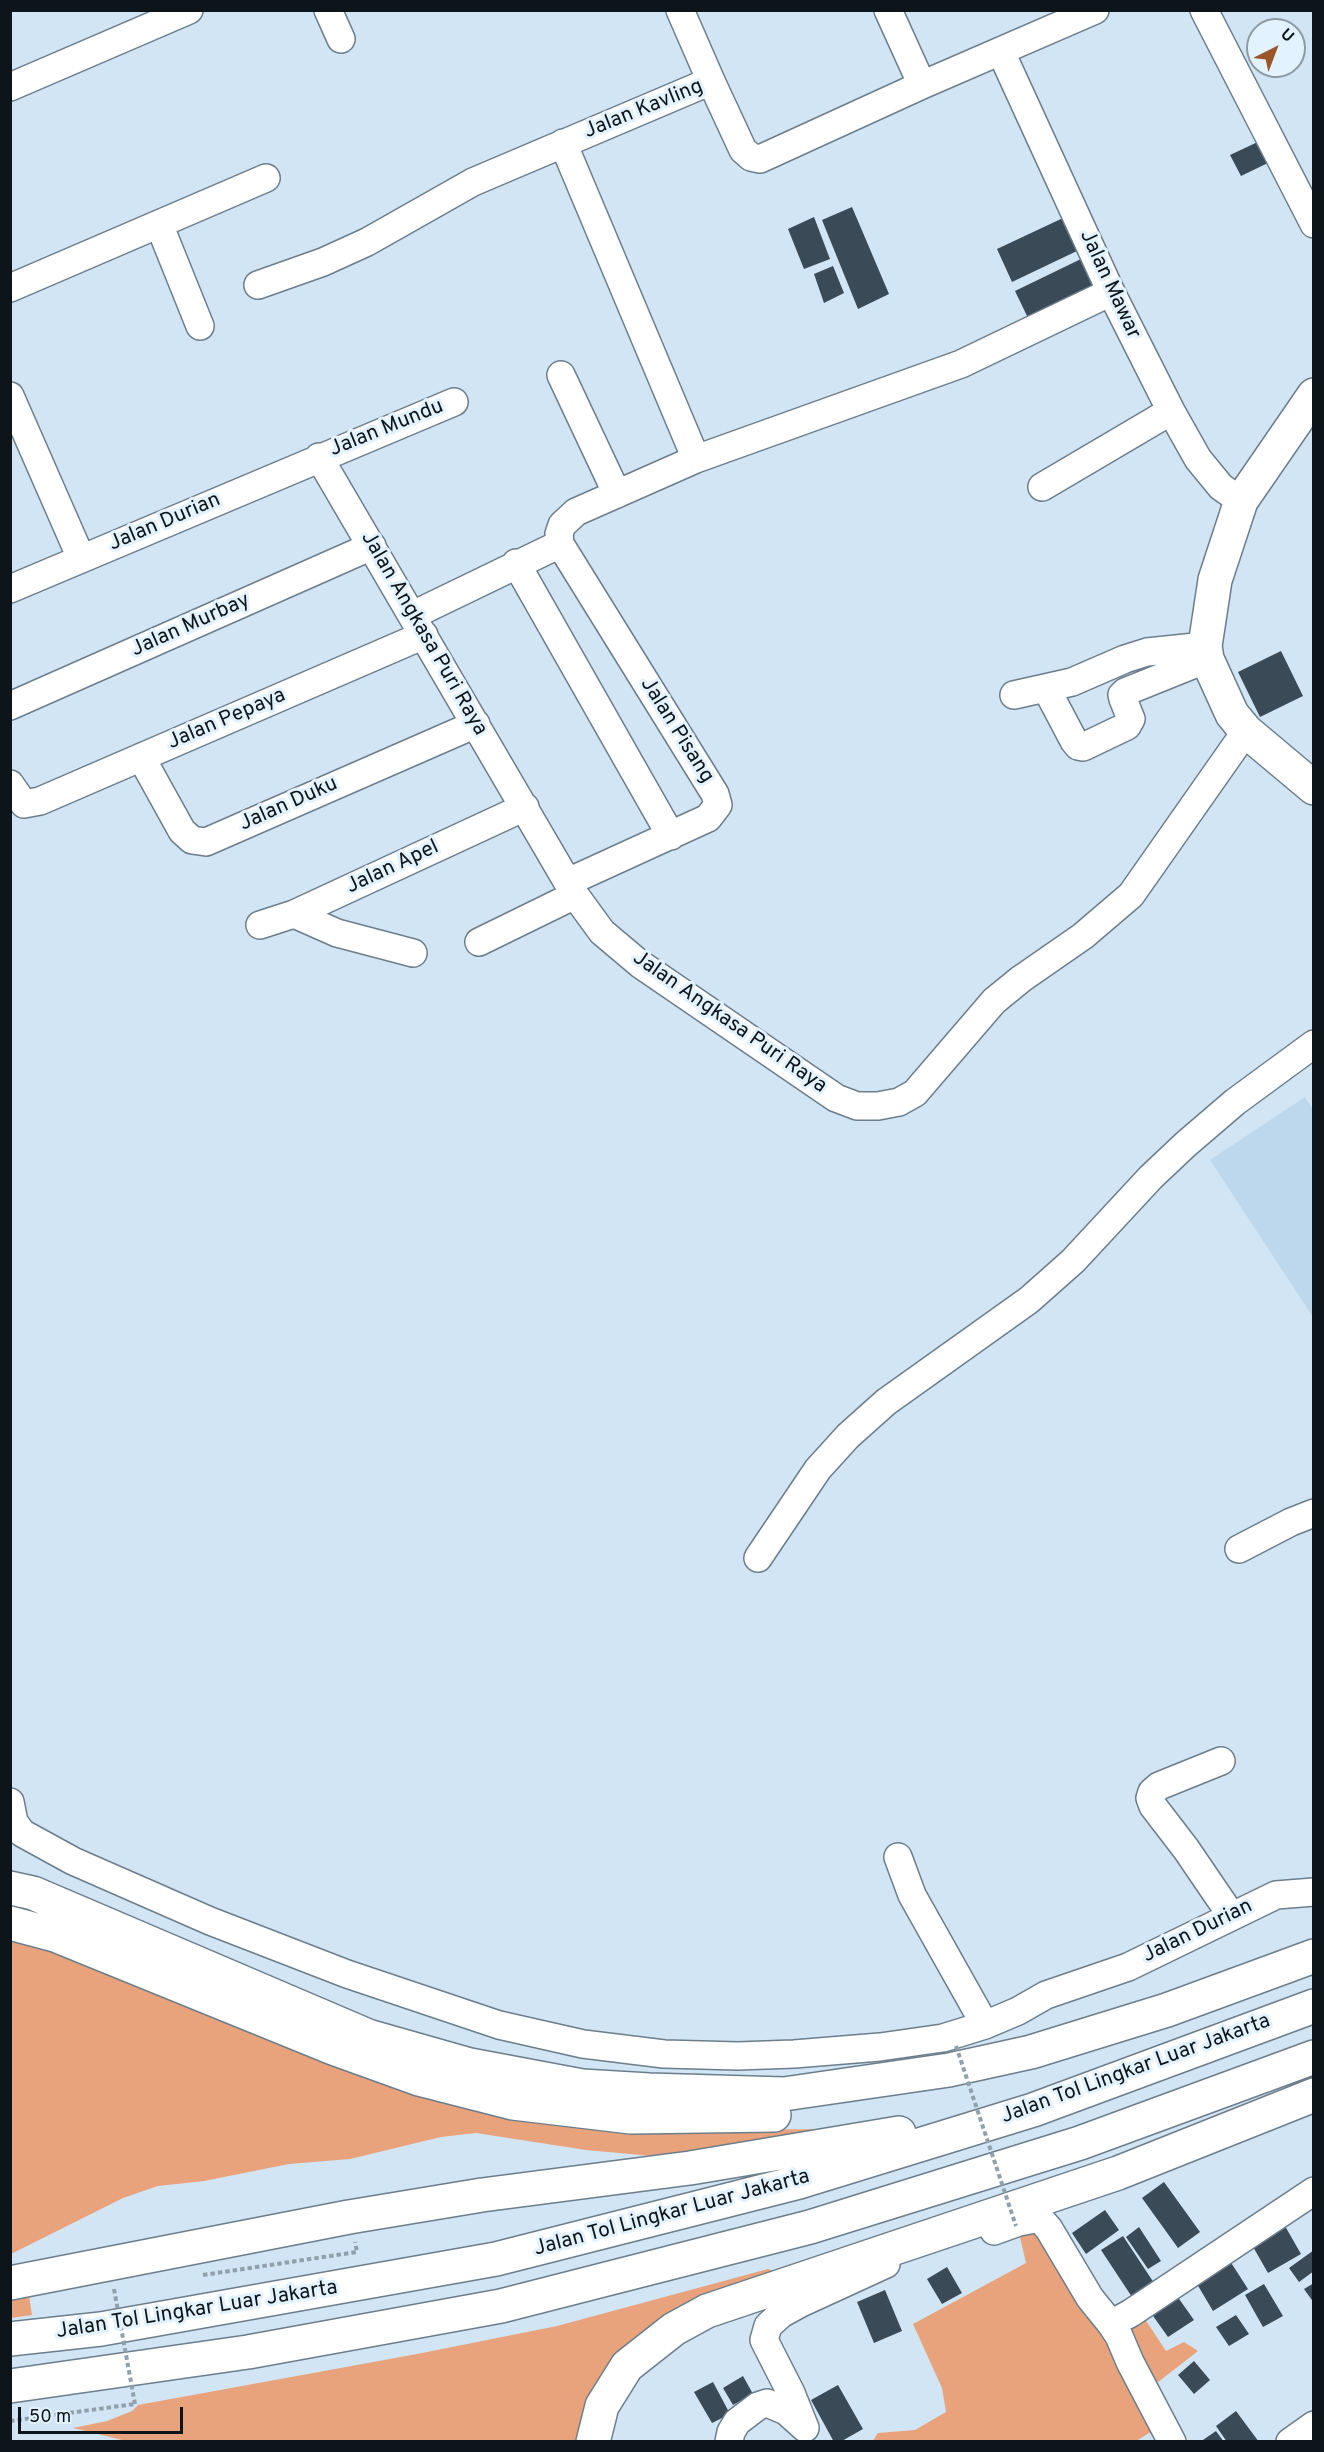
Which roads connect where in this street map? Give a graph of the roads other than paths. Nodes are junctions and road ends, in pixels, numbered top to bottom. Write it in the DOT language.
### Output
graph roads {
  1 [pos="189,10"];
  2 [pos="328,10"];
  3 [pos="680,10"];
  4 [pos="888,10"];
  5 [pos="1095,10"];
  6 [pos="1204,10"];
  7 [pos="341,39"];
  8 [pos="1001,52"];
  9 [pos="711,81"];
  10 [pos="922,85"];
  11 [pos="10,87"];
  12 [pos="563,143"];
  13 [pos="266,178"];
  14 [pos="159,224"];
  15 [pos="1314,224"];
  16 [pos="258,285"];
  17 [pos="10,288"];
  18 [pos="1111,292"];
  19 [pos="200,326"];
  20 [pos="561,375"];
  21 [pos="1314,395"];
  22 [pos="10,396"];
  23 [pos="454,402"];
  24 [pos="1171,411"];
  25 [pos="319,457"];
  26 [pos="696,459"];
  27 [pos="1042,487"];
  28 [pos="617,494"];
  29 [pos="1241,501"];
  30 [pos="560,543"];
  31 [pos="372,546"];
  32 [pos="81,558"];
  33 [pos="516,563"];
  34 [pos="10,589"];
  35 [pos="419,625"];
  36 [pos="1206,652"];
  37 [pos="1046,688"];
  38 [pos="1014,695"];
  39 [pos="10,706"];
  40 [pos="476,723"];
  41 [pos="1246,731"];
  42 [pos="141,757"];
  43 [pos="10,784"];
  44 [pos="1314,788"];
  45 [pos="525,807"];
  46 [pos="672,836"];
  47 [pos="572,888"];
  48 [pos="294,914"];
  49 [pos="260,925"];
  50 [pos="479,942"];
  51 [pos="413,953"];
  52 [pos="1314,1044"];
  53 [pos="1314,1513"];
  54 [pos="1239,1550"];
  55 [pos="758,1558"];
  56 [pos="1221,1761"];
  57 [pos="10,1802"];
  58 [pos="898,1857"];
  59 [pos="10,1888"];
  60 [pos="1314,1892"];
  61 [pos="1231,1915"];
  62 [pos="10,1923"];
  63 [pos="1314,1956"];
  64 [pos="1314,1973"];
  65 [pos="1314,2006"];
  66 [pos="984,2025"];
  67 [pos="1314,2057"];
  68 [pos="1314,2095"];
  69 [pos="1033,2110"];
  70 [pos="1314,2191"];
  71 [pos="10,2283"];
  72 [pos="1111,2325"];
  73 [pos="10,2339"];
  74 [pos="10,2386"];
  75 [pos="1314,2425"];
  76 [pos="809,2435"];
  77 [pos="593,2442"];
  78 [pos="729,2442"];
  79 [pos="1172,2442"];
  80 [pos="1290,2442"];
  1 -- 11 [label="street"];
  2 -- 7 [label="street"];
  3 -- 9 [label="street"];
  4 -- 10 [label="street"];
  5 -- 8 [label="street, Jalan Kavling"];
  6 -- 15 [label="street"];
  8 -- 10 [label="street, Jalan Kavling"];
  8 -- 18 [label="street, Jalan Mawar"];
  9 -- 10 [label="street, Jalan Kavling"];
  9 -- 12 [label="street, Jalan Kavling"];
  12 -- 16 [label="street, Jalan Kavling"];
  12 -- 26 [label="street"];
  13 -- 14 [label="street"];
  14 -- 17 [label="street"];
  14 -- 19 [label="street"];
  18 -- 24 [label="street, Jalan Mawar"];
  18 -- 26 [label="street"];
  20 -- 28 [label="street"];
  21 -- 29 [label="main road"];
  22 -- 32 [label="street"];
  23 -- 25 [label="street, Jalan Mundu"];
  24 -- 27 [label="street"];
  24 -- 29 [label="street, Jalan Mawar"];
  25 -- 31 [label="street, Jalan Angkasa Puri Raya"];
  25 -- 32 [label="street, Jalan Durian"];
  26 -- 28 [label="street"];
  28 -- 30 [label="street"];
  29 -- 36 [label="main road"];
  30 -- 33 [label="street, Jalan Pepaya"];
  30 -- 46 [label="street, Jalan Pisang"];
  31 -- 35 [label="street, Jalan Angkasa Puri Raya"];
  31 -- 39 [label="street, Jalan Murbay"];
  32 -- 34 [label="street, Jalan Durian"];
  33 -- 35 [label="street, Jalan Pepaya"];
  33 -- 46 [label="street"];
  35 -- 40 [label="street, Jalan Angkasa Puri Raya"];
  35 -- 42 [label="street, Jalan Pepaya"];
  36 -- 37 [label="street"];
  36 -- 37 [label="street"];
  36 -- 41 [label="main road"];
  37 -- 38 [label="street"];
  40 -- 42 [label="street, Jalan Duku"];
  40 -- 45 [label="street, Jalan Angkasa Puri Raya"];
  41 -- 44 [label="main road"];
  41 -- 47 [label="street, Jalan Angkasa Puri Raya"];
  42 -- 43 [label="street, Jalan Pepaya"];
  45 -- 47 [label="street, Jalan Angkasa Puri Raya"];
  45 -- 48 [label="street, Jalan Apel"];
  46 -- 47 [label="street, Jalan Pisang"];
  47 -- 50 [label="street, Jalan Pisang"];
  48 -- 49 [label="street, Jalan Apel"];
  48 -- 51 [label="street"];
  52 -- 55 [label="street"];
  53 -- 54 [label="street"];
  56 -- 61 [label="street"];
  57 -- 66 [label="street, Jalan Durian"];
  58 -- 66 [label="street"];
  59 -- 63 [label="main road"];
  60 -- 61 [label="street, Jalan Durian"];
  61 -- 66 [label="street, Jalan Durian"];
  62 -- 64 [label="main road"];
  65 -- 69 [label="main road, Jalan Tol Lingkar Luar Jakarta"];
  67 -- 74 [label="main road"];
  68 -- 77 [label="main road"];
  69 -- 71 [label="main road"];
  69 -- 73 [label="main road, Jalan Tol Lingkar Luar Jakarta"];
  70 -- 72 [label="street"];
  72 -- 76 [label="street"];
  72 -- 79 [label="street"];
  75 -- 80 [label="street"];
  76 -- 78 [label="street"];
}
